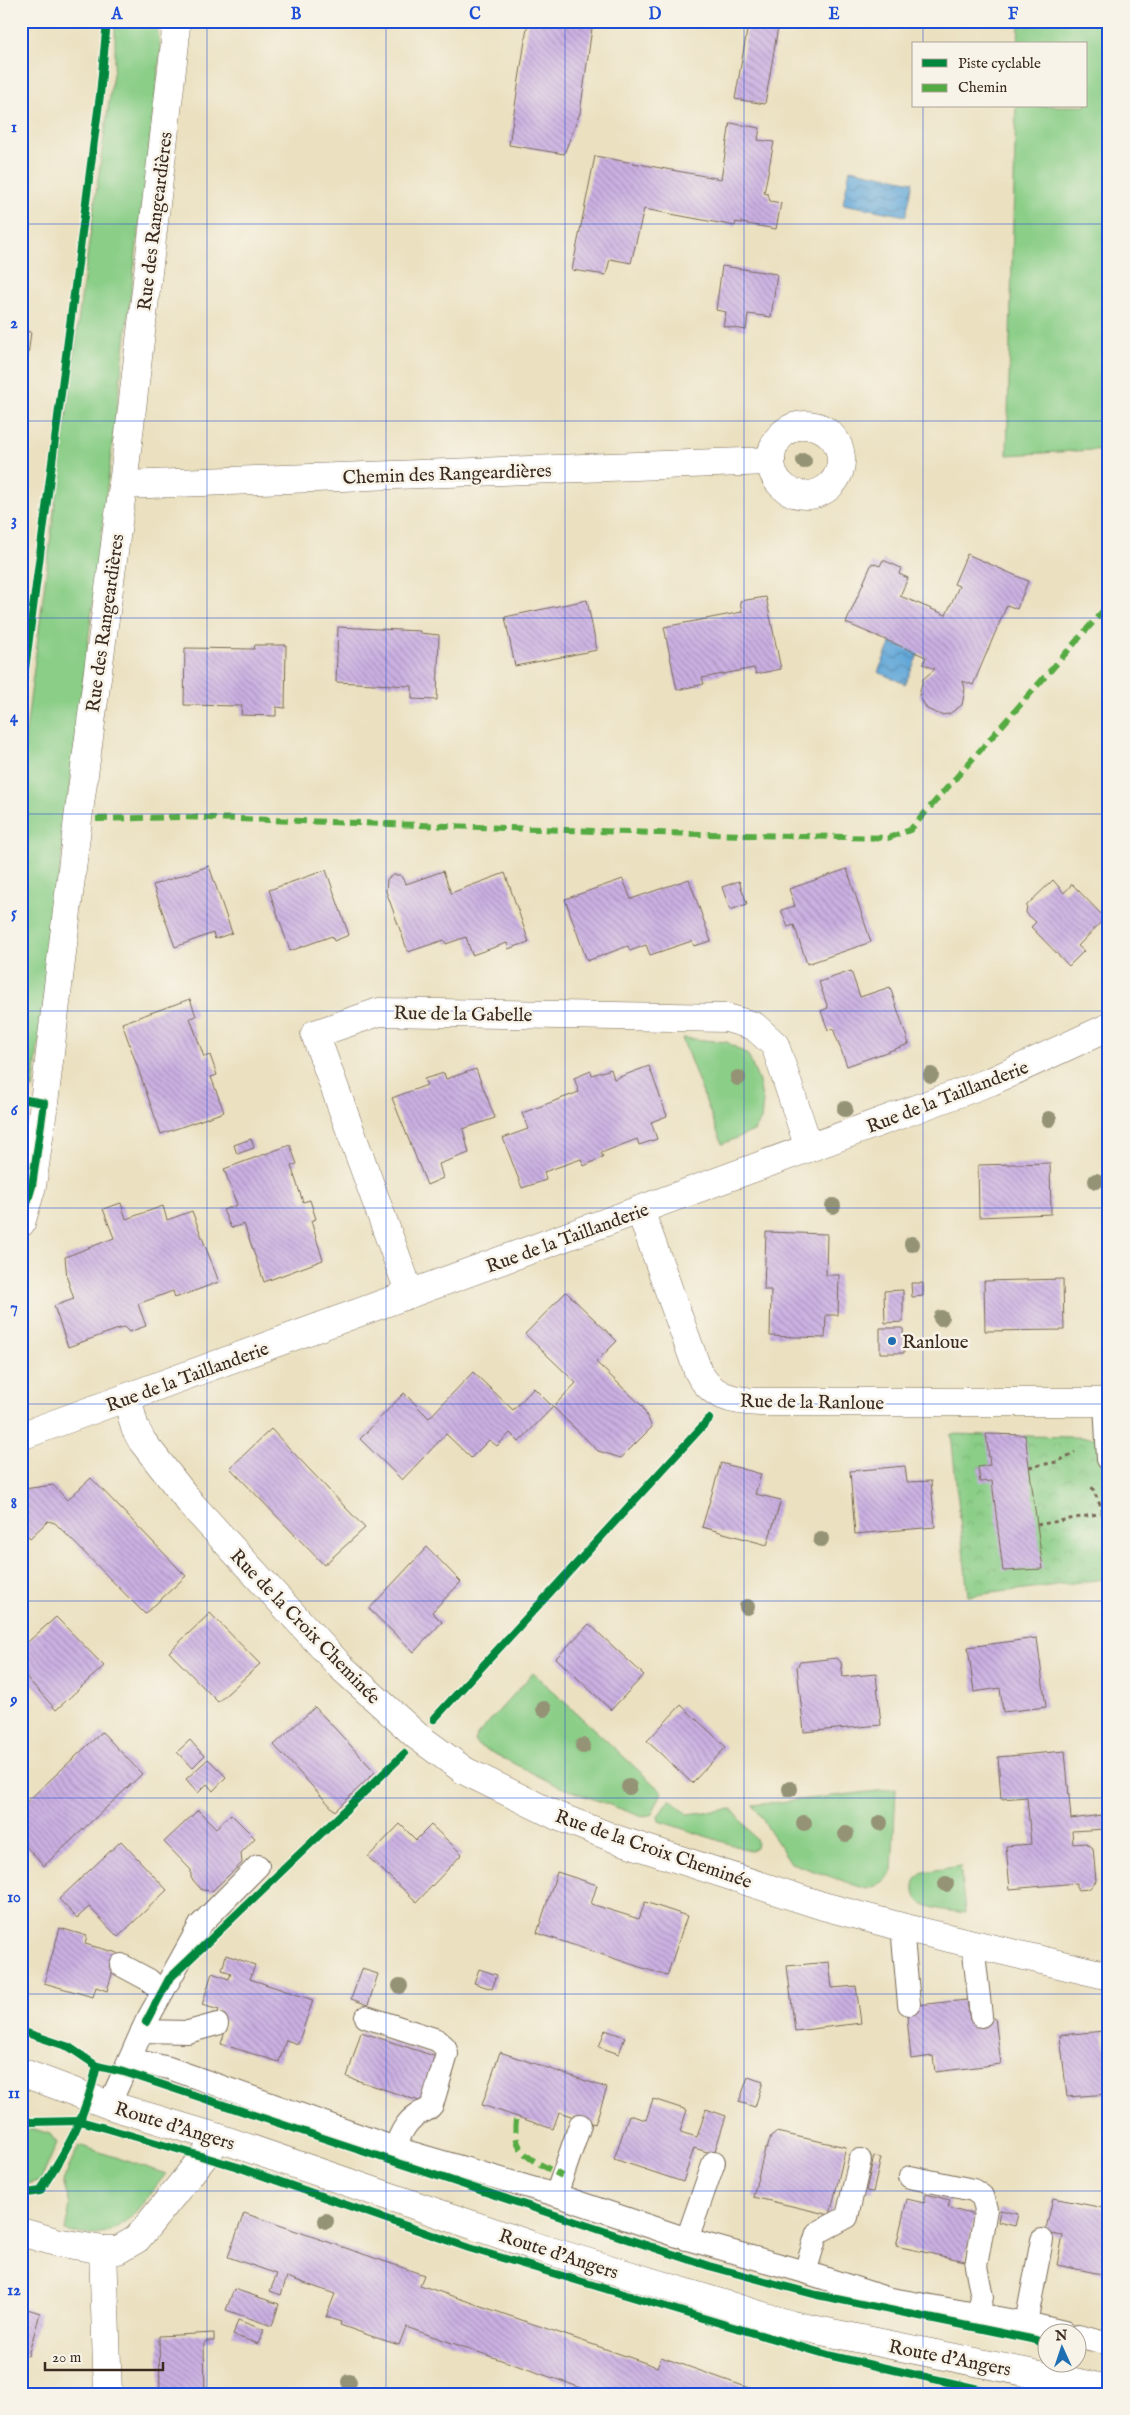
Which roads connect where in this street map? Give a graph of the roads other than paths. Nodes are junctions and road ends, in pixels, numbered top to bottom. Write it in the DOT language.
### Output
graph roads {
  1 [pos="176,21"];
  2 [pos="771,461"];
  3 [pos="123,484"];
  4 [pos="1109,1027"];
  5 [pos="809,1148"];
  6 [pos="640,1210"];
  7 [pos="21,1223"];
  8 [pos="410,1294"];
  9 [pos="127,1398"];
  10 [pos="1107,1403"];
  11 [pos="21,1436"];
  12 [pos="1108,1459"];
  13 [pos="258,1866"];
  14 [pos="902,1927"];
  15 [pos="973,1944"];
  16 [pos="121,1965"];
  17 [pos="1109,1976"];
  18 [pos="162,1992"];
  19 [pos="909,2004"];
  20 [pos="981,2016"];
  21 [pos="366,2017"];
  22 [pos="217,2024"];
  23 [pos="142,2031"];
  24 [pos="21,2072"];
  25 [pos="124,2072"];
  26 [pos="110,2105"];
  27 [pos="580,2125"];
  28 [pos="219,2138"];
  29 [pos="395,2148"];
  30 [pos="860,2160"];
  31 [pos="714,2162"];
  32 [pos="910,2177"];
  33 [pos="556,2194"];
  34 [pos="21,2232"];
  35 [pos="687,2239"];
  36 [pos="1042,2240"];
  37 [pos="103,2250"];
  38 [pos="805,2272"];
  39 [pos="978,2314"];
  40 [pos="1026,2323"];
  41 [pos="1038,2326"];
  42 [pos="1088,2339"];
  43 [pos="1109,2344"];
  44 [pos="1109,2390"];
  45 [pos="108,2394"];
  1 -- 3 [label="street, Rue des Rangeardières"];
  2 -- 3 [label="street, Chemin des Rangeardières"];
  3 -- 7 [label="street, Rue des Rangeardières"];
  4 -- 5 [label="street, Rue de la Taillanderie"];
  5 -- 6 [label="street, Rue de la Taillanderie"];
  5 -- 8 [label="street, Rue de la Gabelle"];
  6 -- 8 [label="street, Rue de la Taillanderie"];
  6 -- 10 [label="street, Rue de la Ranloue"];
  8 -- 9 [label="street, Rue de la Taillanderie"];
  9 -- 11 [label="street, Rue de la Taillanderie"];
  9 -- 14 [label="street, Rue de la Croix Cheminée"];
  10 -- 12 [label="lane"];
  13 -- 18 [label="lane"];
  14 -- 15 [label="street, Rue de la Croix Cheminée"];
  14 -- 19 [label="lane"];
  15 -- 17 [label="street, Rue de la Croix Cheminée"];
  15 -- 20 [label="lane"];
  16 -- 18 [label="lane"];
  18 -- 23 [label="lane"];
  21 -- 29 [label="lane"];
  22 -- 23 [label="lane"];
  23 -- 25 [label="lane"];
  24 -- 26 [label="street, Route d’Angers"];
  25 -- 26 [label="lane"];
  25 -- 29 [label="lane"];
  26 -- 28 [label="street, Route d’Angers"];
  27 -- 33 [label="lane"];
  28 -- 37 [label="street"];
  28 -- 44 [label="street, Route d’Angers"];
  29 -- 33 [label="lane"];
  30 -- 38 [label="lane"];
  31 -- 35 [label="lane"];
  32 -- 39 [label="lane"];
  33 -- 35 [label="lane"];
  34 -- 37 [label="street"];
  35 -- 38 [label="lane"];
  36 -- 40 [label="lane"];
  37 -- 45 [label="street"];
  38 -- 39 [label="lane"];
  39 -- 40 [label="lane"];
  40 -- 41 [label="lane"];
  42 -- 43 [label="lane"];
}
